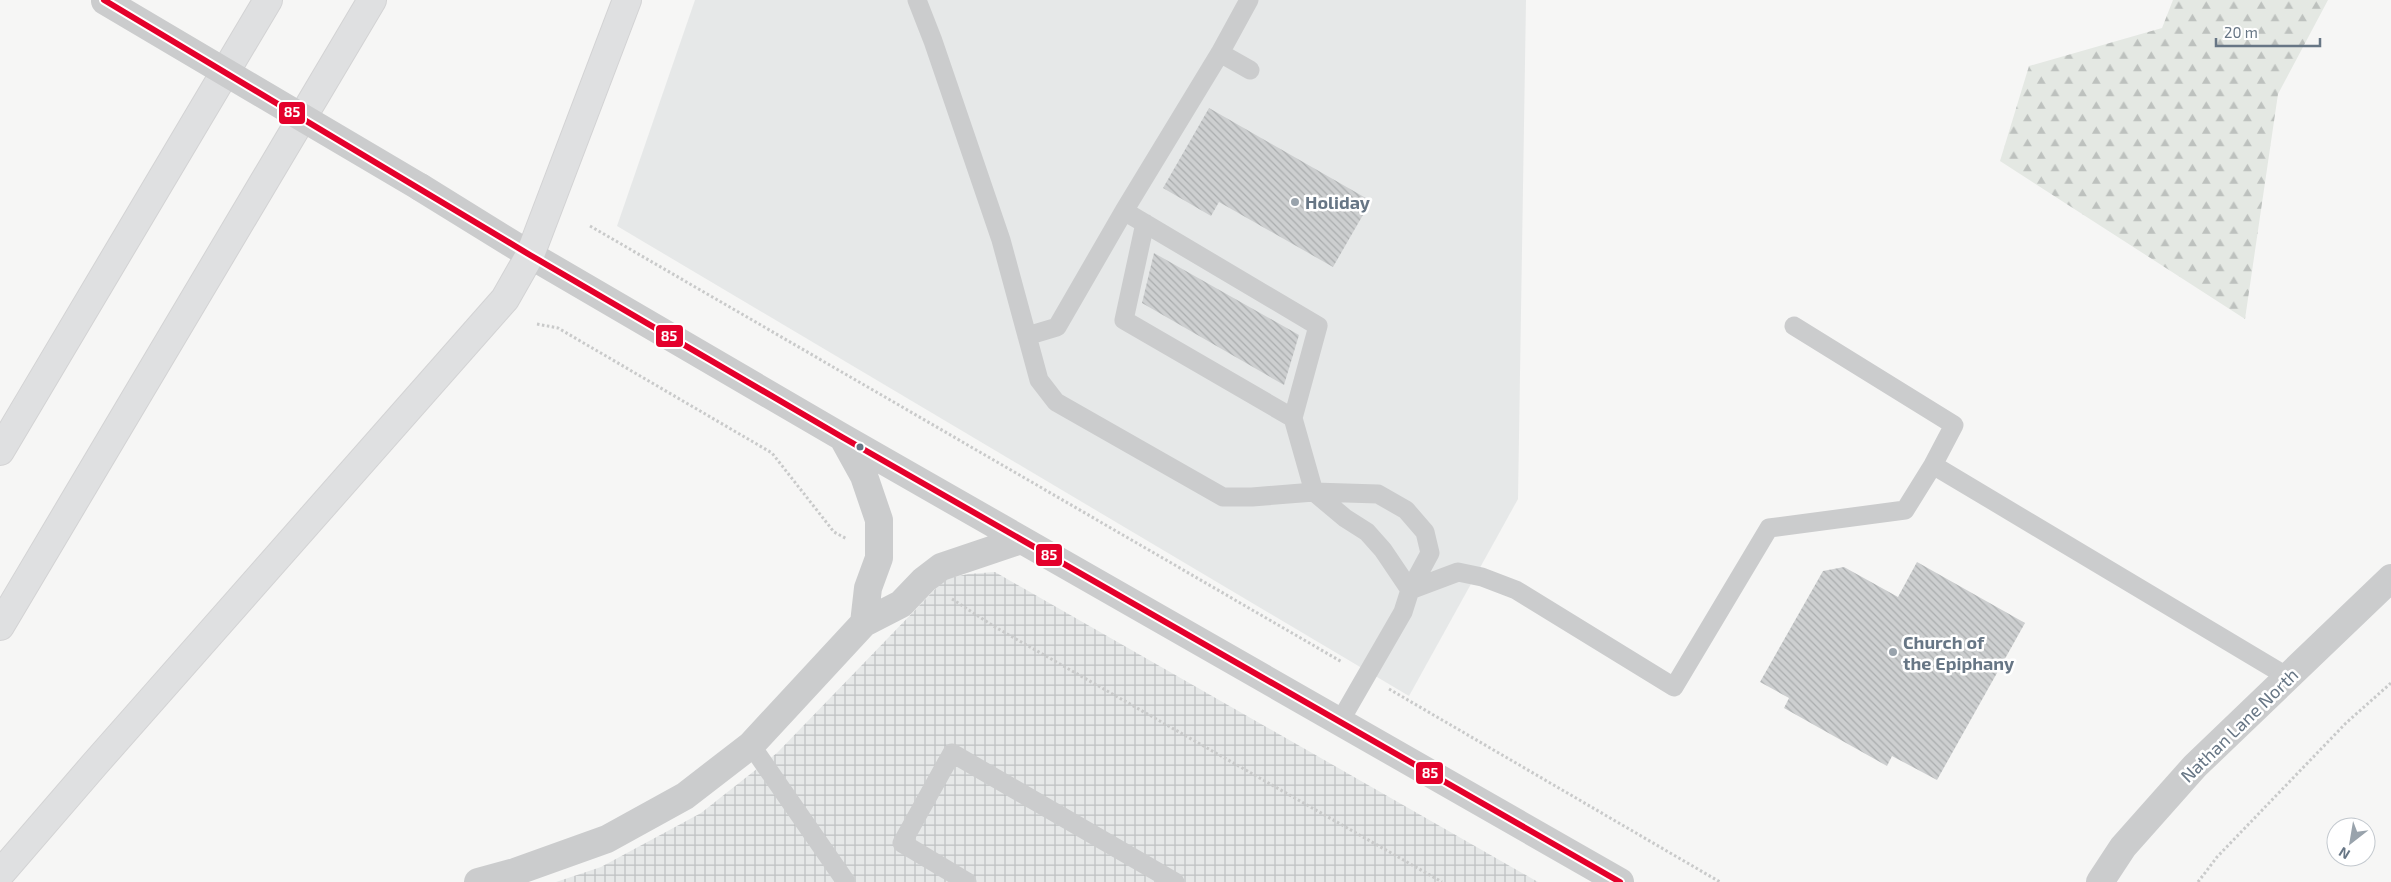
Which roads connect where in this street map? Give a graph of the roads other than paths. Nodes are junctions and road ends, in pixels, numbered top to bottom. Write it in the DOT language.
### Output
graph roads {
  1 [pos="104,0"];
  2 [pos="268,0"];
  3 [pos="372,0"];
  4 [pos="627,0"];
  5 [pos="917,0"];
  6 [pos="1249,0"];
  7 [pos="1220,53"];
  8 [pos="1250,70"];
  9 [pos="1124,211"];
  10 [pos="1145,223"];
  11 [pos="530,255"];
  12 [pos="1794,326"];
  13 [pos="1027,336"];
  14 [pos="1293,418"];
  15 [pos="842,437"];
  16 [pos="0,451"];
  17 [pos="1933,465"];
  18 [pos="1314,492"];
  19 [pos="1021,540"];
  20 [pos="2391,578"];
  21 [pos="1410,590"];
  22 [pos="864,623"];
  23 [pos="0,626"];
  24 [pos="2288,677"];
  25 [pos="1340,723"];
  26 [pos="751,745"];
  27 [pos="0,874"];
  28 [pos="478,882"];
  29 [pos="846,882"];
  30 [pos="967,882"];
  31 [pos="1175,882"];
  32 [pos="1620,882"];
  33 [pos="2100,882"];
  1 -- 11 [label="street, bridge"];
  2 -- 16 [label="highway"];
  3 -- 23 [label="highway"];
  4 -- 11 [label="highway"];
  5 -- 13 [label="lane"];
  6 -- 7 [label="lane"];
  7 -- 8 [label="lane"];
  7 -- 9 [label="lane"];
  9 -- 10 [label="lane"];
  9 -- 13 [label="lane"];
  10 -- 14 [label="lane"];
  10 -- 14 [label="lane"];
  11 -- 15 [label="street"];
  11 -- 27 [label="highway"];
  12 -- 17 [label="lane"];
  13 -- 18 [label="lane"];
  14 -- 18 [label="lane"];
  15 -- 19 [label="street"];
  15 -- 22 [label="street"];
  17 -- 21 [label="lane"];
  17 -- 24 [label="lane"];
  18 -- 21 [label="lane"];
  18 -- 21 [label="lane"];
  19 -- 22 [label="street"];
  19 -- 25 [label="street"];
  20 -- 24 [label="street, Nathan Lane North"];
  21 -- 25 [label="lane"];
  22 -- 26 [label="street"];
  24 -- 33 [label="street, Nathan Lane North"];
  25 -- 32 [label="street"];
  26 -- 28 [label="street"];
  26 -- 29 [label="lane"];
  30 -- 31 [label="lane"];
}
